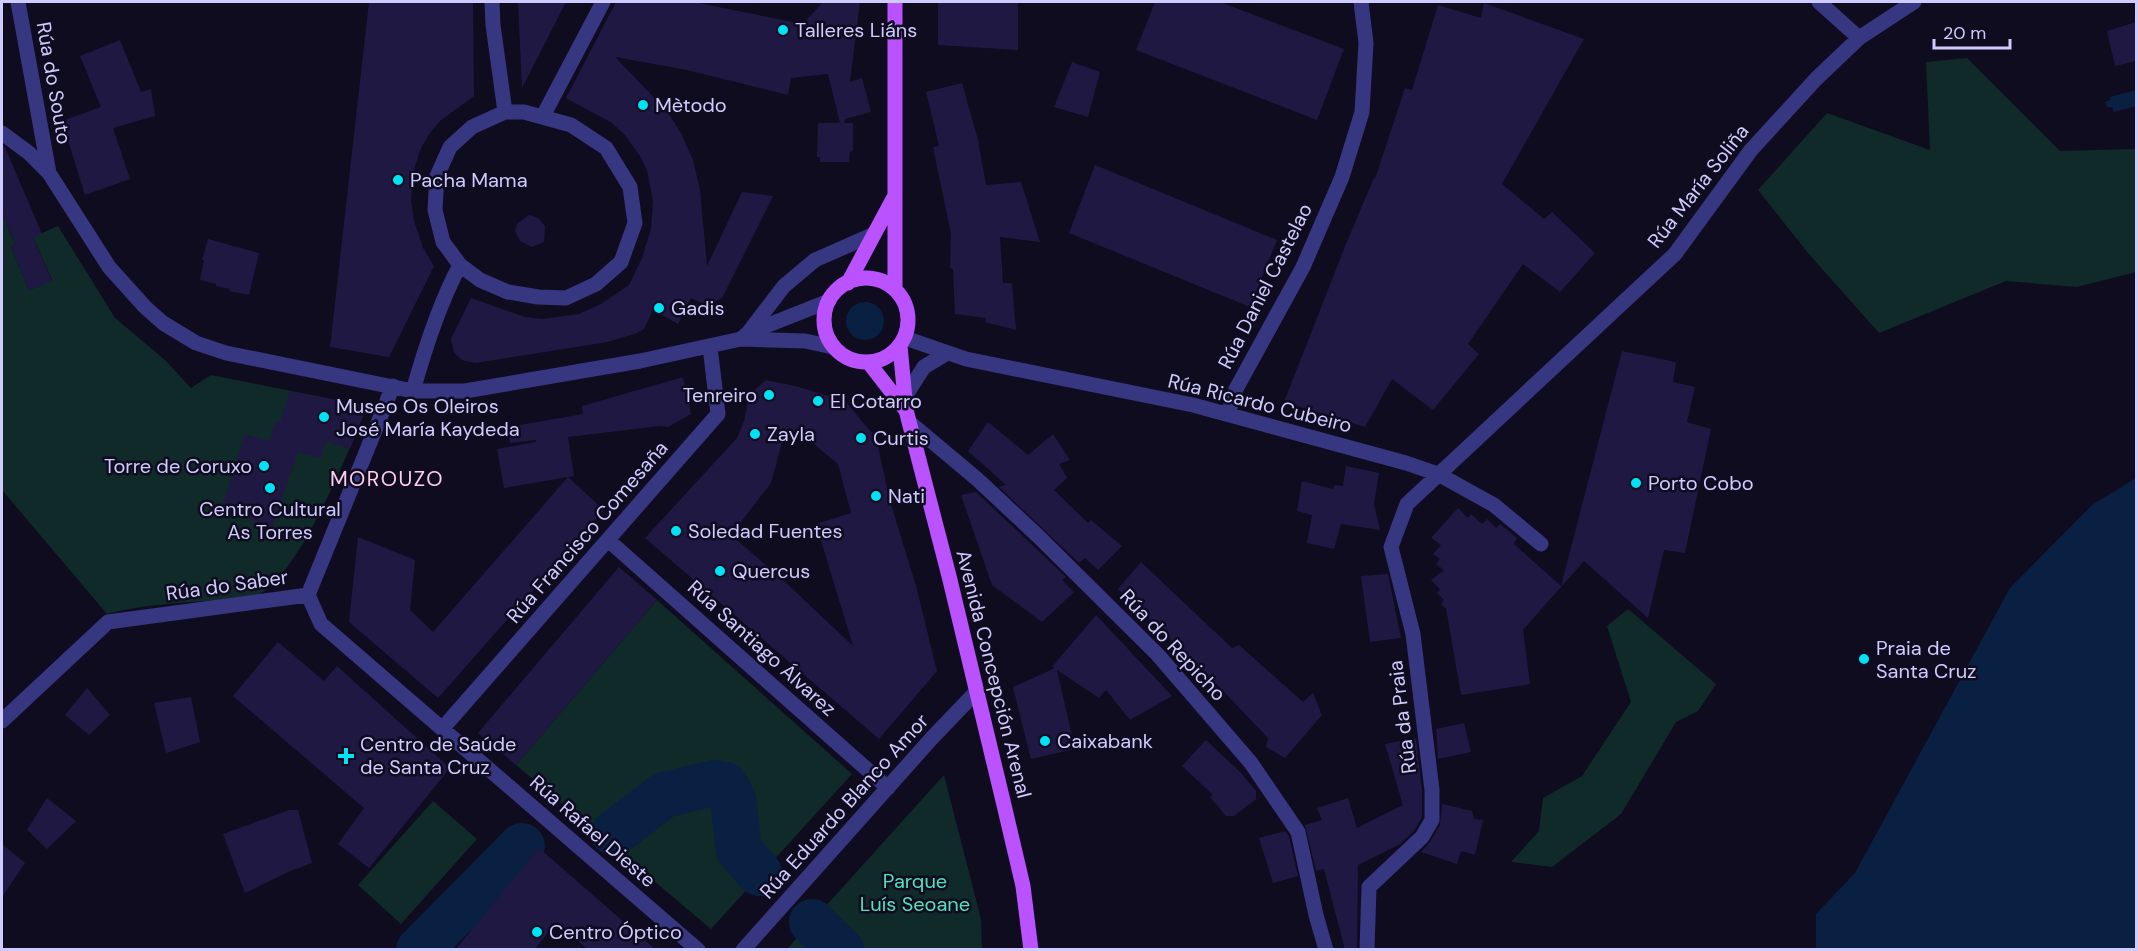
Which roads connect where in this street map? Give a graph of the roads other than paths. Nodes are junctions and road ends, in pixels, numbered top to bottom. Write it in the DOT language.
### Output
graph roads {
  1 [pos="18,2"];
  2 [pos="492,2"];
  3 [pos="603,2"];
  4 [pos="894,2"];
  5 [pos="1361,2"];
  6 [pos="1819,2"];
  7 [pos="1914,2"];
  8 [pos="1859,38"];
  9 [pos="505,112"];
  10 [pos="543,116"];
  11 [pos="2,133"];
  12 [pos="49,173"];
  13 [pos="894,196"];
  14 [pos="874,234"];
  15 [pos="460,265"];
  16 [pos="848,283"];
  17 [pos="895,289"];
  18 [pos="829,301"];
  19 [pos="744,336"];
  20 [pos="902,342"];
  21 [pos="710,347"];
  22 [pos="833,347"];
  23 [pos="947,353"];
  24 [pos="870,363"];
  25 [pos="393,386"];
  26 [pos="413,391"];
  27 [pos="906,410"];
  28 [pos="1228,414"];
  29 [pos="1438,474"];
  30 [pos="608,540"];
  31 [pos="1541,544"];
  32 [pos="308,595"];
  33 [pos="977,691"];
  34 [pos="2,721"];
  35 [pos="442,729"];
  36 [pos="888,788"];
  37 [pos="698,950"];
  38 [pos="743,950"];
  39 [pos="1032,950"];
  40 [pos="1326,950"];
  41 [pos="1367,950"];
  1 -- 12 [label="street, Rúa do Souto"];
  2 -- 9 [label="street"];
  3 -- 10 [label="street"];
  4 -- 13 [label="main road, Avenida Concepción Arenal"];
  5 -- 28 [label="street, Rúa Daniel Castelao"];
  6 -- 8 [label="street"];
  7 -- 8 [label="street, Rúa María Soliña"];
  8 -- 29 [label="street, Rúa María Soliña"];
  9 -- 10 [label="street"];
  9 -- 15 [label="street"];
  10 -- 15 [label="street"];
  11 -- 12 [label="street"];
  12 -- 25 [label="street"];
  13 -- 14 [label="main road, Avenida Concepción Arenal"];
  13 -- 17 [label="main road, Avenida Concepción Arenal"];
  14 -- 16 [label="main road, Avenida Concepción Arenal"];
  14 -- 19 [label="street"];
  15 -- 26 [label="street"];
  16 -- 17 [label="main road"];
  16 -- 18 [label="main road, Avenida Concepción Arenal"];
  17 -- 20 [label="main road, Avenida Concepción Arenal"];
  18 -- 19 [label="street"];
  18 -- 22 [label="main road"];
  19 -- 21 [label="street"];
  19 -- 22 [label="street"];
  20 -- 23 [label="street, Rúa Ricardo Cubeiro"];
  20 -- 24 [label="main road"];
  20 -- 27 [label="main road, Avenida Concepción Arenal"];
  21 -- 26 [label="street"];
  21 -- 30 [label="street, Rúa Francisco Comesaña"];
  22 -- 24 [label="main road"];
  23 -- 27 [label="street"];
  23 -- 28 [label="street, Rúa Ricardo Cubeiro"];
  24 -- 27 [label="main road, Avenida Concepción Arenal"];
  25 -- 26 [label="street"];
  25 -- 32 [label="street, Rúa do Saber"];
  27 -- 33 [label="main road, Avenida Concepción Arenal"];
  27 -- 40 [label="street, Rúa do Repicho"];
  28 -- 29 [label="street, Rúa Ricardo Cubeiro"];
  29 -- 31 [label="street, Rúa Ricardo Cubeiro"];
  29 -- 41 [label="street, Rúa da Praia"];
  30 -- 35 [label="street, Rúa Francisco Comesaña"];
  30 -- 36 [label="street, Rúa Santiago Álvarez"];
  32 -- 34 [label="street, Rúa do Saber"];
  32 -- 35 [label="street, Rúa Rafael Dieste"];
  33 -- 36 [label="street, Rúa Eduardo Blanco Amor"];
  33 -- 39 [label="main road, Avenida Concepción Arenal"];
  35 -- 37 [label="street, Rúa Rafael Dieste"];
  36 -- 38 [label="street, Rúa Eduardo Blanco Amor"];
}
